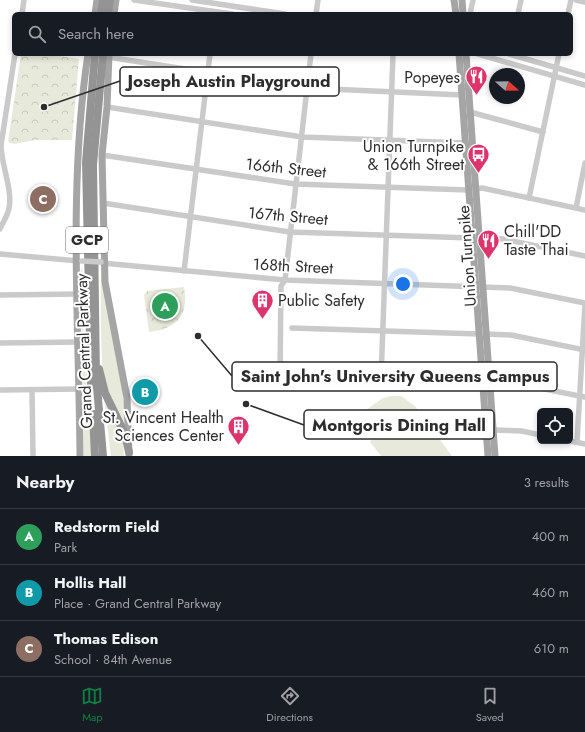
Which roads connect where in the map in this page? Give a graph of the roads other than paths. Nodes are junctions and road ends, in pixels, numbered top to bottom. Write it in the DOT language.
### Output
graph roads {
  1 [pos="24,0"];
  2 [pos="97,0"];
  3 [pos="103,0"];
  4 [pos="110,0"];
  5 [pos="116,0"];
  6 [pos="134,0"];
  7 [pos="192,0"];
  8 [pos="318,0"];
  9 [pos="454,0"];
  10 [pos="462,0"];
  11 [pos="473,0"];
  12 [pos="521,0"];
  13 [pos="571,0"];
  14 [pos="576,0"];
  15 [pos="585,2"];
  16 [pos="217,4"];
  17 [pos="22,12"];
  18 [pos="95,12"];
  19 [pos="101,12"];
  20 [pos="108,12"];
  21 [pos="114,12"];
  22 [pos="210,12"];
  23 [pos="216,12"];
  24 [pos="271,12"];
  25 [pos="316,12"];
  26 [pos="456,12"];
  27 [pos="463,12"];
  28 [pos="470,12"];
  29 [pos="518,12"];
  30 [pos="568,12"];
  31 [pos="15,56"];
  32 [pos="88,56"];
  33 [pos="88,56"];
  34 [pos="106,56"];
  35 [pos="106,56"];
  36 [pos="112,56"];
  37 [pos="210,56"];
  38 [pos="312,56"];
  39 [pos="393,56"];
  40 [pos="459,56"];
  41 [pos="466,56"];
  42 [pos="485,56"];
  43 [pos="517,56"];
  44 [pos="559,56"];
  45 [pos="556,67"];
  46 [pos="208,73"];
  47 [pos="554,76"];
  48 [pos="585,76"];
  49 [pos="585,85"];
  50 [pos="307,88"];
  51 [pos="391,92"];
  52 [pos="462,95"];
  53 [pos="107,107"];
  54 [pos="470,112"];
  55 [pos="202,122"];
  56 [pos="543,132"];
  57 [pos="302,137"];
  58 [pos="390,140"];
  59 [pos="465,143"];
  60 [pos="102,155"];
  61 [pos="585,163"];
  62 [pos="196,170"];
  63 [pos="295,184"];
  64 [pos="388,188"];
  65 [pos="472,190"];
  66 [pos="529,198"];
  67 [pos="103,203"];
  68 [pos="576,208"];
  69 [pos="585,210"];
  70 [pos="190,217"];
  71 [pos="0,229"];
  72 [pos="290,232"];
  73 [pos="386,235"];
  74 [pos="476,238"];
  75 [pos="0,254"];
  76 [pos="585,256"];
  77 [pos="80,261"];
  78 [pos="103,263"];
  79 [pos="184,271"];
  80 [pos="285,280"];
  81 [pos="385,283"];
  82 [pos="479,287"];
  83 [pos="78,294"];
  84 [pos="0,295"];
  85 [pos="585,304"];
  86 [pos="292,328"];
  87 [pos="383,330"];
  88 [pos="483,334"];
  89 [pos="0,342"];
  90 [pos="78,342"];
  91 [pos="584,350"];
  92 [pos="96,353"];
  93 [pos="381,379"];
  94 [pos="487,383"];
  95 [pos="80,389"];
  96 [pos="0,390"];
  97 [pos="32,390"];
  98 [pos="582,397"];
  99 [pos="494,430"];
  100 [pos="537,434"];
  101 [pos="573,441"];
  102 [pos="577,442"];
  103 [pos="585,444"];
  104 [pos="129,454"];
  105 [pos="33,456"];
  106 [pos="80,456"];
  107 [pos="95,456"];
  108 [pos="103,456"];
  109 [pos="488,456"];
  110 [pos="495,456"];
  1 -- 17 [label="street"];
  2 -- 18 [label="main road"];
  3 -- 19 [label="highway"];
  4 -- 20 [label="highway"];
  5 -- 21 [label="main road"];
  6 -- 22 [label="street"];
  7 -- 16 [label="street"];
  8 -- 25 [label="street"];
  9 -- 26 [label="main road"];
  10 -- 27 [label="main road"];
  11 -- 28 [label="street"];
  12 -- 29 [label="street"];
  13 -- 30 [label="street"];
  14 -- 15 [label="street"];
  16 -- 23 [label="street"];
  16 -- 24 [label="street"];
  31 -- 71 [label="street"];
  32 -- 77 [label="main road, Grand Central Parkway"];
  33 -- 107 [label="highway, Grand Central Parkway / GCP"];
  34 -- 53 [label="main road, Grand Central Parkway"];
  35 -- 92 [label="highway, Grand Central Parkway / GCP"];
  36 -- 46 [label="street"];
  37 -- 46 [label="street"];
  38 -- 50 [label="street"];
  39 -- 51 [label="street"];
  40 -- 52 [label="main road, Union Turnpike"];
  41 -- 54 [label="main road, Union Turnpike"];
  42 -- 47 [label="street"];
  43 -- 45 [label="street"];
  44 -- 45 [label="street"];
  45 -- 47 [label="street"];
  45 -- 48 [label="street"];
  46 -- 50 [label="street"];
  46 -- 55 [label="street"];
  47 -- 49 [label="street"];
  47 -- 56 [label="street"];
  50 -- 51 [label="street"];
  50 -- 57 [label="street"];
  51 -- 52 [label="street"];
  51 -- 58 [label="street"];
  52 -- 59 [label="main road, Union Turnpike"];
  53 -- 55 [label="street"];
  53 -- 60 [label="main road, Grand Central Parkway"];
  54 -- 56 [label="street"];
  54 -- 65 [label="main road, Union Turnpike"];
  55 -- 57 [label="street"];
  55 -- 62 [label="street"];
  56 -- 66 [label="street"];
  57 -- 58 [label="street"];
  57 -- 63 [label="street"];
  58 -- 59 [label="street"];
  58 -- 64 [label="street"];
  59 -- 65 [label="main road, Union Turnpike"];
  60 -- 62 [label="street, 166th Street"];
  60 -- 67 [label="main road, Grand Central Parkway"];
  61 -- 68 [label="street"];
  62 -- 63 [label="street, 166th Street"];
  62 -- 70 [label="street"];
  63 -- 64 [label="street, 166th Street"];
  63 -- 72 [label="street"];
  64 -- 65 [label="street, 166th Street"];
  64 -- 73 [label="street"];
  65 -- 66 [label="street, 166th Street"];
  65 -- 74 [label="main road, Union Turnpike"];
  66 -- 68 [label="street, 166th Street"];
  67 -- 70 [label="street, 167th Street"];
  67 -- 78 [label="main road, Grand Central Parkway"];
  68 -- 69 [label="street, 166th Street"];
  70 -- 72 [label="street, 167th Street"];
  70 -- 79 [label="street"];
  72 -- 73 [label="street, 167th Street"];
  72 -- 80 [label="street"];
  73 -- 74 [label="street, 167th Street"];
  73 -- 81 [label="street"];
  74 -- 76 [label="street, 167th Street"];
  74 -- 82 [label="main road, Union Turnpike"];
  75 -- 77 [label="street, 168th Street"];
  77 -- 78 [label="street, 168th Street, bridge"];
  77 -- 83 [label="main road, Grand Central Parkway"];
  78 -- 79 [label="street, 168th Street"];
  78 -- 104 [label="main road, Grand Central Parkway"];
  79 -- 80 [label="street, 168th Street"];
  80 -- 81 [label="street, 168th Street"];
  80 -- 93 [label="street"];
  81 -- 82 [label="street, 168th Street"];
  81 -- 87 [label="street"];
  82 -- 85 [label="street, 168th Street"];
  82 -- 88 [label="main road, Union Turnpike"];
  83 -- 84 [label="street"];
  83 -- 90 [label="main road, Grand Central Parkway"];
  85 -- 91 [label="street"];
  86 -- 87 [label="street"];
  87 -- 88 [label="street"];
  87 -- 93 [label="street"];
  88 -- 91 [label="street"];
  88 -- 94 [label="main road, Union Turnpike"];
  89 -- 90 [label="street"];
  90 -- 95 [label="main road, Grand Central Parkway"];
  91 -- 98 [label="street"];
  92 -- 104 [label="highway"];
  92 -- 108 [label="highway, Grand Central Parkway / GCP"];
  93 -- 94 [label="street"];
  94 -- 98 [label="street"];
  94 -- 99 [label="main road, Union Turnpike"];
  94 -- 109 [label="main road, Union Turnpike"];
  95 -- 97 [label="street"];
  95 -- 106 [label="main road, Grand Central Parkway"];
  96 -- 97 [label="street"];
  97 -- 105 [label="street"];
  98 -- 102 [label="street"];
  99 -- 100 [label="street"];
  99 -- 110 [label="main road, Union Turnpike"];
  101 -- 102 [label="street"];
  102 -- 103 [label="street"];
}
